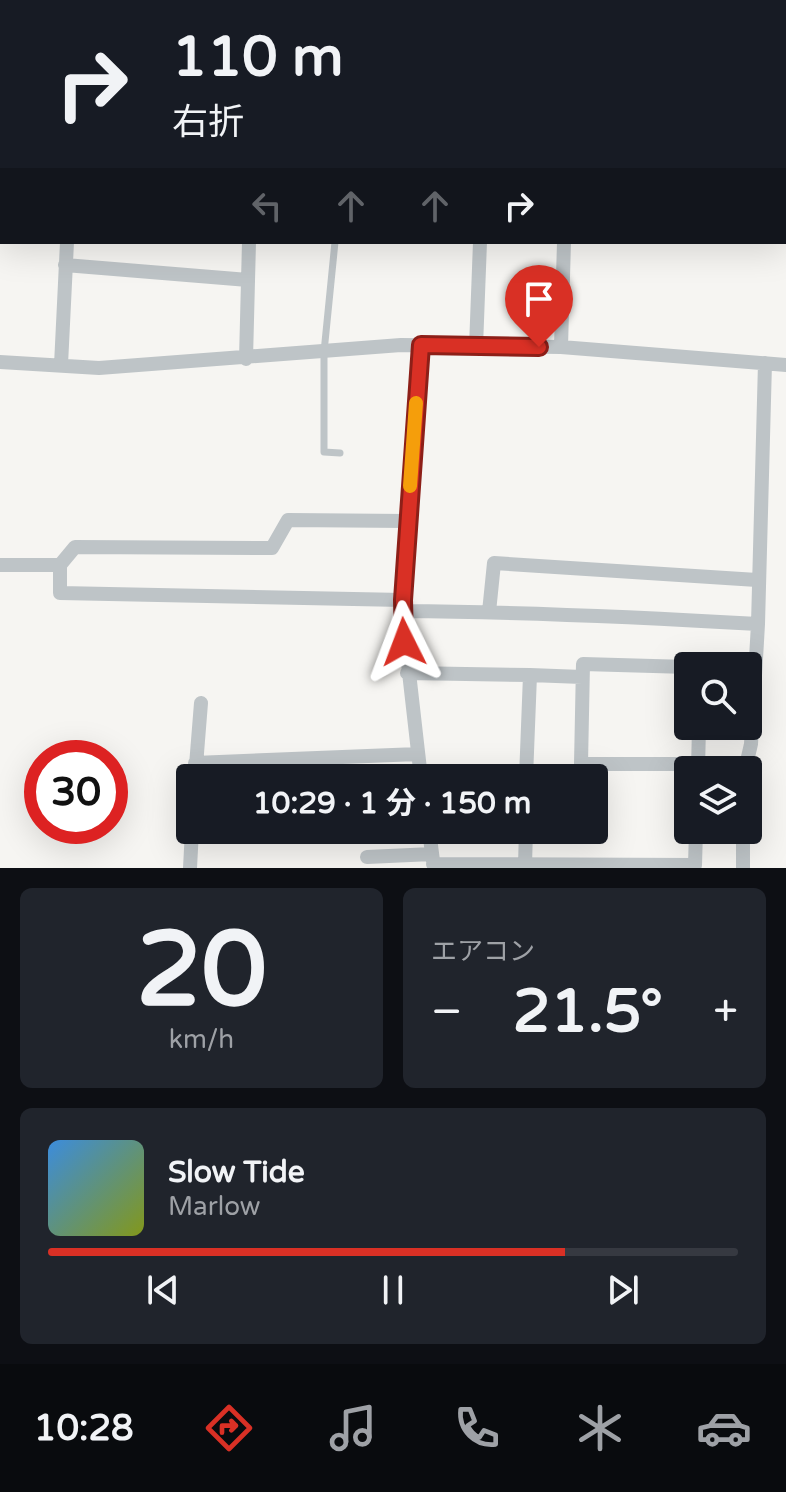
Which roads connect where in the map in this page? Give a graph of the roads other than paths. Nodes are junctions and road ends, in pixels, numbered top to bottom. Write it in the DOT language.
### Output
graph roads {
  1 [pos="67,244"];
  2 [pos="249,244"];
  3 [pos="335,244"];
  4 [pos="480,244"];
  5 [pos="564,244"];
  6 [pos="65,265"];
  7 [pos="248,280"];
  8 [pos="421,345"];
  9 [pos="476,347"];
  10 [pos="561,347"];
  11 [pos="324,352"];
  12 [pos="246,359"];
  13 [pos="0,362"];
  14 [pos="765,363"];
  15 [pos="61,365"];
  16 [pos="786,365"];
  17 [pos="340,453"];
  18 [pos="407,521"];
  19 [pos="0,565"];
  20 [pos="60,565"];
  21 [pos="757,580"];
  22 [pos="402,606"];
  23 [pos="489,612"];
  24 [pos="758,624"];
  25 [pos="674,667"];
  26 [pos="407,673"];
  27 [pos="530,675"];
  28 [pos="582,677"];
  29 [pos="201,703"];
  30 [pos="418,754"];
  31 [pos="748,756"];
  32 [pos="196,764"];
  33 [pos="287,764"];
  34 [pos="419,764"];
  35 [pos="526,764"];
  36 [pos="674,766"];
  37 [pos="191,844"];
  38 [pos="526,844"];
  39 [pos="696,844"];
  40 [pos="743,844"];
  41 [pos="367,857"];
  42 [pos="433,862"];
  43 [pos="525,865"];
  44 [pos="190,868"];
  45 [pos="743,868"];
  1 -- 6 [label="street"];
  2 -- 7 [label="street"];
  3 -- 11 [label="lane"];
  4 -- 9 [label="street"];
  5 -- 10 [label="street"];
  6 -- 7 [label="street"];
  6 -- 15 [label="street"];
  7 -- 12 [label="street"];
  8 -- 9 [label="street"];
  8 -- 11 [label="street"];
  8 -- 18 [label="street"];
  9 -- 10 [label="street"];
  10 -- 14 [label="street"];
  11 -- 12 [label="street"];
  11 -- 17 [label="lane"];
  12 -- 15 [label="street"];
  13 -- 15 [label="street"];
  14 -- 16 [label="street"];
  14 -- 21 [label="street"];
  18 -- 20 [label="street"];
  18 -- 22 [label="street"];
  19 -- 20 [label="street"];
  20 -- 22 [label="street"];
  21 -- 23 [label="street"];
  21 -- 24 [label="street"];
  22 -- 23 [label="street"];
  22 -- 26 [label="street"];
  23 -- 24 [label="street"];
  24 -- 31 [label="street"];
  25 -- 28 [label="street"];
  26 -- 27 [label="street"];
  26 -- 30 [label="street"];
  27 -- 28 [label="street"];
  27 -- 35 [label="street"];
  28 -- 36 [label="street"];
  29 -- 32 [label="street"];
  30 -- 33 [label="street"];
  30 -- 34 [label="street"];
  37 -- 44 [label="street"];
  38 -- 43 [label="street"];
  39 -- 43 [label="street"];
  40 -- 45 [label="street"];
  41 -- 42 [label="street"];
  42 -- 43 [label="street"];
}
